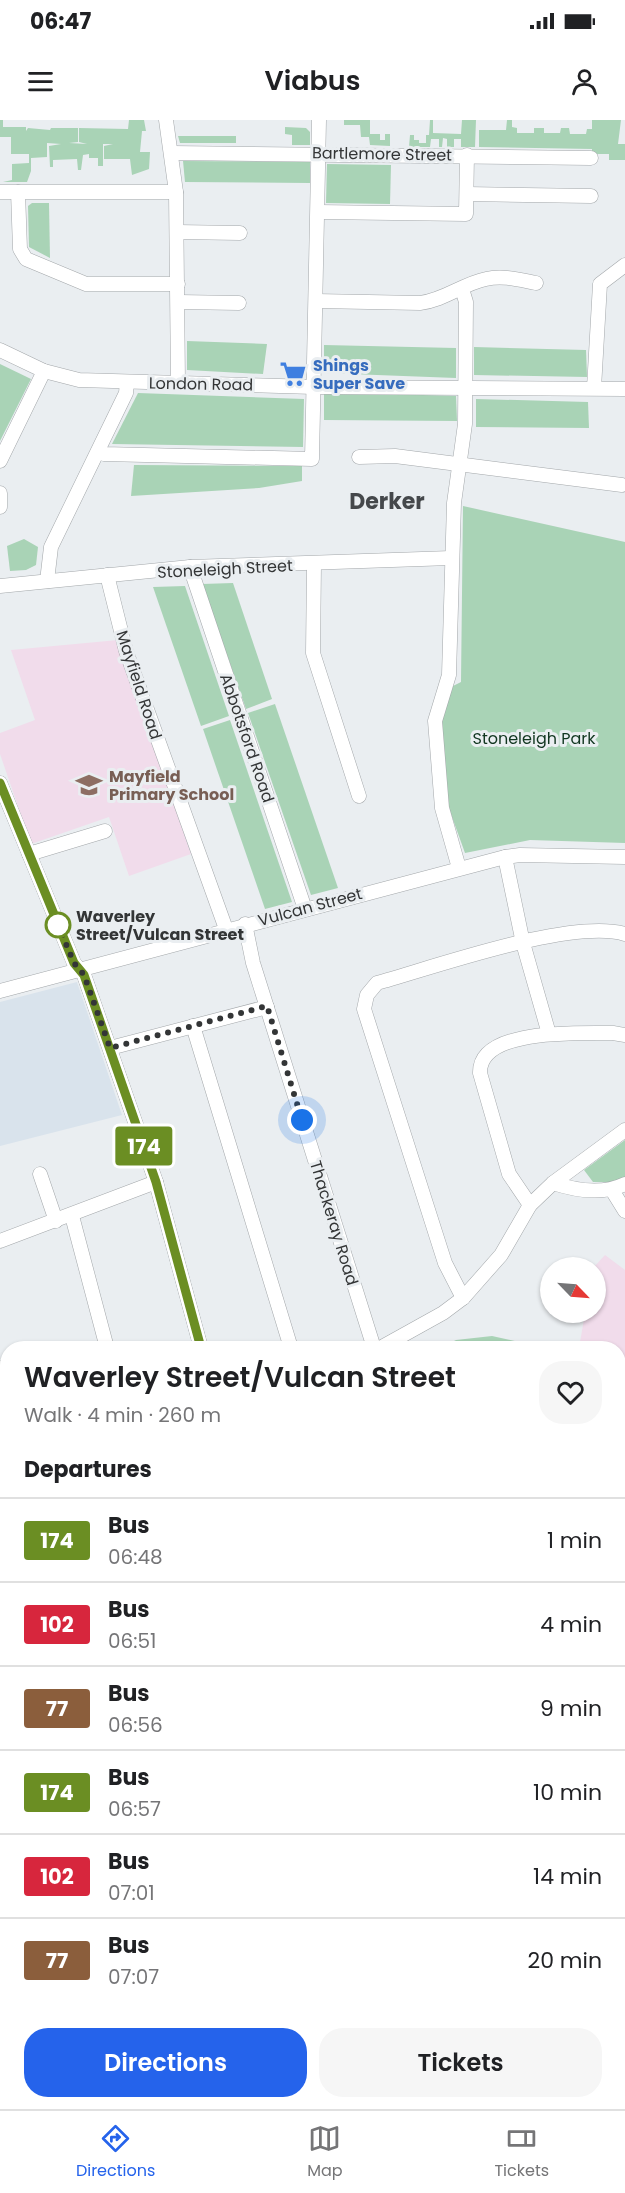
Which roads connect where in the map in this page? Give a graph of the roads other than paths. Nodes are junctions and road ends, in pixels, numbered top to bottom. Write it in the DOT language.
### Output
graph roads {
  1 [pos="166,120"];
  2 [pos="319,120"];
  3 [pos="172,153"];
  4 [pos="318,153"];
  5 [pos="467,155"];
  6 [pos="591,158"];
  7 [pos="0,192"];
  8 [pos="18,192"];
  9 [pos="176,192"];
  10 [pos="467,194"];
  11 [pos="591,196"];
  12 [pos="318,212"];
  13 [pos="177,232"];
  14 [pos="240,233"];
  15 [pos="625,265"];
  16 [pos="537,283"];
  17 [pos="178,284"];
  18 [pos="462,289"];
  19 [pos="316,301"];
  20 [pos="178,302"];
  21 [pos="239,303"];
  22 [pos="0,350"];
  23 [pos="44,372"];
  24 [pos="127,382"];
  25 [pos="178,383"];
  26 [pos="314,387"];
  27 [pos="465,387"];
  28 [pos="594,388"];
  29 [pos="625,389"];
  30 [pos="98,452"];
  31 [pos="359,457"];
  32 [pos="0,461"];
  33 [pos="459,465"];
  34 [pos="622,485"];
  35 [pos="0,493"];
  36 [pos="0,507"];
  37 [pos="451,558"];
  38 [pos="314,564"];
  39 [pos="190,567"];
  40 [pos="107,575"];
  41 [pos="47,581"];
  42 [pos="0,586"];
  43 [pos="0,783"];
  44 [pos="359,796"];
  45 [pos="105,831"];
  46 [pos="29,854"];
  47 [pos="506,857"];
  48 [pos="625,857"];
  49 [pos="459,868"];
  50 [pos="305,909"];
  51 [pos="245,924"];
  52 [pos="226,929"];
  53 [pos="625,934"];
  54 [pos="523,943"];
  55 [pos="79,969"];
  56 [pos="0,991"];
  57 [pos="267,1006"];
  58 [pos="193,1026"];
  59 [pos="549,1034"];
  60 [pos="625,1035"];
  61 [pos="110,1048"];
  62 [pos="625,1130"];
  63 [pos="40,1174"];
  64 [pos="156,1182"];
  65 [pos="553,1183"];
  66 [pos="619,1187"];
  67 [pos="530,1206"];
  68 [pos="625,1211"];
  69 [pos="72,1216"];
  70 [pos="56,1221"];
  71 [pos="0,1241"];
  72 [pos="463,1298"];
  73 [pos="105,1341"];
  74 [pos="199,1341"];
  75 [pos="289,1341"];
  76 [pos="372,1341"];
  77 [pos="393,1341"];
  1 -- 3 [label="street"];
  2 -- 4 [label="street"];
  3 -- 4 [label="street, Bartlemore Street"];
  3 -- 9 [label="street"];
  4 -- 5 [label="street, Bartlemore Street"];
  4 -- 12 [label="street"];
  5 -- 6 [label="street, Bartlemore Street"];
  5 -- 10 [label="street"];
  7 -- 8 [label="street"];
  8 -- 9 [label="street"];
  8 -- 17 [label="street"];
  9 -- 13 [label="street"];
  10 -- 11 [label="street"];
  10 -- 12 [label="street"];
  12 -- 19 [label="street"];
  13 -- 14 [label="street"];
  13 -- 17 [label="street"];
  15 -- 28 [label="street"];
  16 -- 18 [label="street"];
  17 -- 20 [label="street"];
  18 -- 19 [label="street"];
  18 -- 27 [label="street"];
  19 -- 26 [label="street"];
  20 -- 21 [label="street"];
  20 -- 25 [label="street"];
  22 -- 23 [label="street, London Road"];
  23 -- 24 [label="street, London Road"];
  23 -- 32 [label="street"];
  24 -- 25 [label="street, London Road"];
  24 -- 30 [label="street"];
  25 -- 26 [label="street, London Road"];
  26 -- 27 [label="street, London Road"];
  26 -- 30 [label="street"];
  27 -- 28 [label="street, London Road"];
  27 -- 33 [label="street"];
  28 -- 29 [label="street, London Road"];
  30 -- 41 [label="street"];
  31 -- 33 [label="street"];
  33 -- 34 [label="street"];
  33 -- 37 [label="street"];
  35 -- 36 [label="street"];
  37 -- 38 [label="street, Stoneleigh Street"];
  37 -- 49 [label="street"];
  38 -- 39 [label="street, Stoneleigh Street"];
  38 -- 44 [label="street"];
  39 -- 40 [label="street, Stoneleigh Street"];
  39 -- 50 [label="street, Abbotsford Road"];
  40 -- 41 [label="street, Stoneleigh Street"];
  40 -- 52 [label="street, Mayfield Road"];
  41 -- 42 [label="street, Stoneleigh Street"];
  43 -- 46 [label="street"];
  45 -- 46 [label="street"];
  46 -- 55 [label="street"];
  47 -- 48 [label="street, Vulcan Street"];
  47 -- 49 [label="street, Vulcan Street"];
  47 -- 54 [label="street"];
  49 -- 50 [label="street, Vulcan Street"];
  50 -- 51 [label="street, Vulcan Street"];
  51 -- 52 [label="street, Vulcan Street"];
  51 -- 57 [label="street, Thackeray Road"];
  52 -- 55 [label="street, Vulcan Street"];
  53 -- 54 [label="street"];
  54 -- 59 [label="street"];
  54 -- 72 [label="street"];
  55 -- 56 [label="street, Vulcan Street"];
  55 -- 61 [label="street"];
  57 -- 58 [label="street"];
  57 -- 76 [label="street, Thackeray Road"];
  58 -- 61 [label="street"];
  58 -- 75 [label="street"];
  59 -- 60 [label="street"];
  59 -- 67 [label="street"];
  61 -- 64 [label="street"];
  62 -- 65 [label="street"];
  63 -- 70 [label="street"];
  64 -- 69 [label="street"];
  64 -- 74 [label="street"];
  65 -- 66 [label="street"];
  65 -- 67 [label="street"];
  66 -- 68 [label="street"];
  67 -- 72 [label="street"];
  69 -- 70 [label="street"];
  69 -- 73 [label="street"];
  70 -- 71 [label="street"];
  72 -- 77 [label="street"];
}
